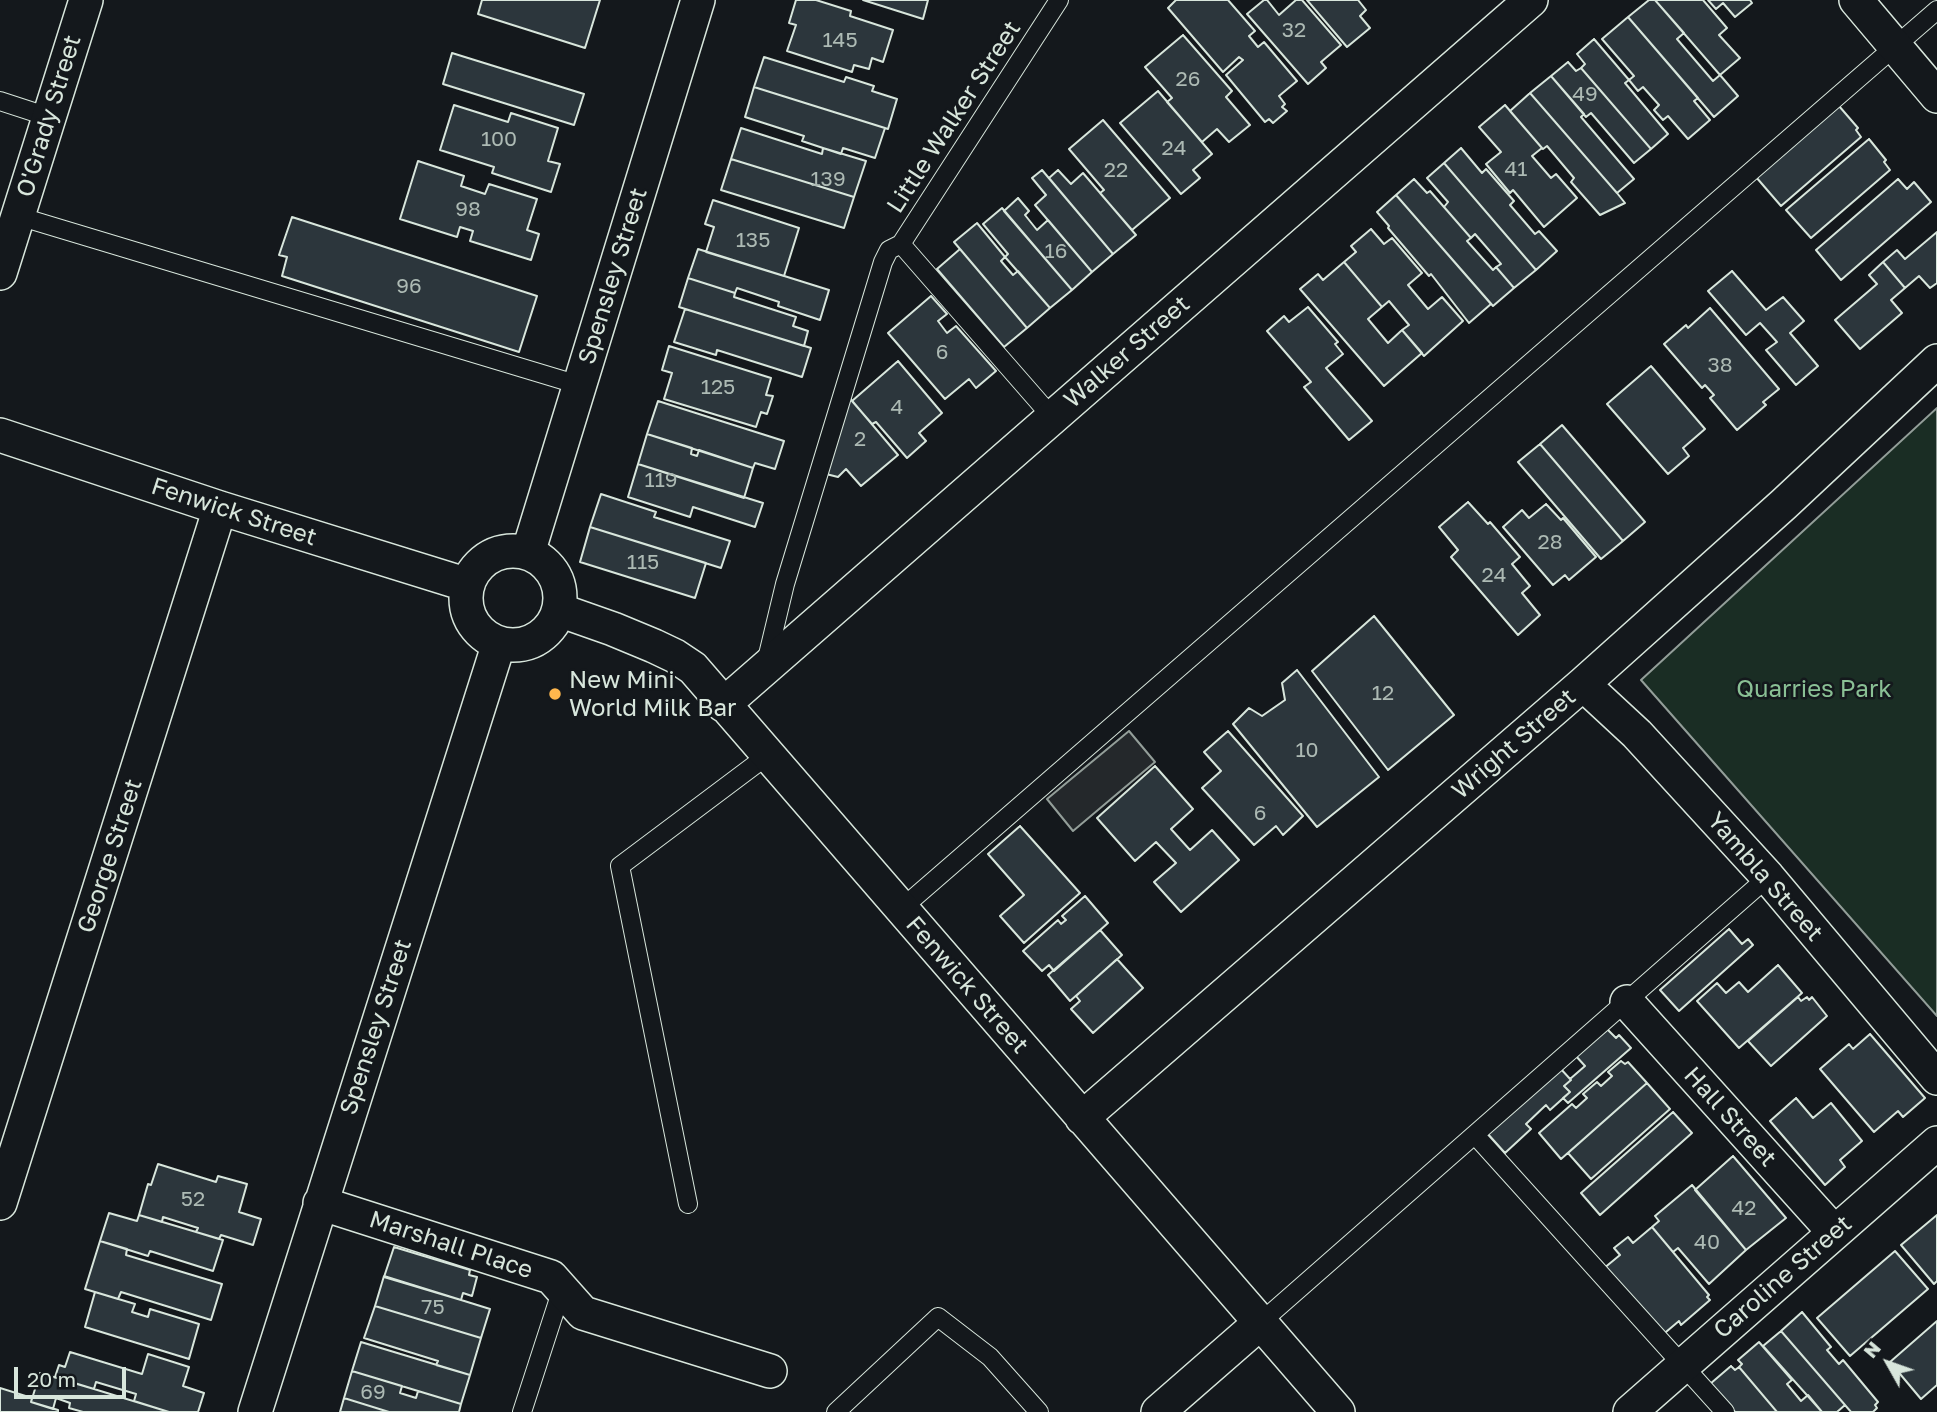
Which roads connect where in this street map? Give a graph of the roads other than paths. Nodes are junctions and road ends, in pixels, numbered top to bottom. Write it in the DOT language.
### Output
graph roads {
  1 [pos="86,0"];
  2 [pos="698,0"];
  3 [pos="1059,0"];
  4 [pos="1531,0"];
  5 [pos="1856,0"];
  6 [pos="1937,10"];
  7 [pos="1894,46"];
  8 [pos="1937,96"];
  9 [pos="0,102"];
  10 [pos="49,117"];
  11 [pos="18,216"];
  12 [pos="901,244"];
  13 [pos="0,273"];
  14 [pos="1937,361"];
  15 [pos="579,386"];
  16 [pos="1052,417"];
  17 [pos="0,435"];
  18 [pos="220,508"];
  19 [pos="528,553"];
  20 [pos="468,585"];
  21 [pos="559,610"];
  22 [pos="499,643"];
  23 [pos="765,668"];
  24 [pos="1583,684"];
  25 [pos="723,705"];
  26 [pos="768,755"];
  27 [pos="1768,877"];
  28 [pos="901,909"];
  29 [pos="1627,1002"];
  30 [pos="1937,1078"];
  31 [pos="1083,1118"];
  32 [pos="1475,1135"];
  33 [pos="1937,1143"];
  34 [pos="0,1203"];
  35 [pos="320,1203"];
  36 [pos="688,1204"];
  37 [pos="1834,1232"];
  38 [pos="562,1289"];
  39 [pos="1260,1323"];
  40 [pos="1683,1365"];
  41 [pos="769,1371"];
  42 [pos="255,1412"];
  43 [pos="522,1412"];
  44 [pos="836,1412"];
  45 [pos="1039,1412"];
  46 [pos="1158,1412"];
  47 [pos="1338,1412"];
  48 [pos="1630,1412"];
  49 [pos="1725,1412"];
  1 -- 10 [label="street, O'Grady Street"];
  2 -- 15 [label="street, Spensley Street"];
  3 -- 12 [label="lane, Little Walker Street"];
  4 -- 16 [label="street, Walker Street"];
  5 -- 7 [label="street"];
  6 -- 7 [label="lane"];
  7 -- 8 [label="street"];
  7 -- 28 [label="lane"];
  9 -- 10 [label="lane"];
  10 -- 11 [label="street, O'Grady Street"];
  11 -- 13 [label="street, O'Grady Street"];
  11 -- 15 [label="lane"];
  12 -- 16 [label="lane, Little Walker Street"];
  12 -- 23 [label="lane"];
  14 -- 24 [label="street, Wright Street"];
  15 -- 19 [label="street, Spensley Street"];
  16 -- 23 [label="street, Walker Street"];
  17 -- 18 [label="street, Fenwick Street"];
  18 -- 20 [label="street, Fenwick Street"];
  18 -- 34 [label="street, George Street"];
  19 -- 20 [label="street"];
  19 -- 21 [label="street"];
  20 -- 22 [label="street"];
  21 -- 22 [label="street"];
  21 -- 25 [label="street, Fenwick Street"];
  22 -- 35 [label="street, Spensley Street"];
  23 -- 25 [label="street, Walker Street"];
  24 -- 27 [label="street, Yambla Street"];
  24 -- 31 [label="street, Wright Street"];
  25 -- 26 [label="street, Fenwick Street"];
  26 -- 28 [label="street, Fenwick Street"];
  26 -- 36 [label="lane"];
  27 -- 29 [label="lane"];
  27 -- 30 [label="street, Yambla Street"];
  28 -- 31 [label="street, Fenwick Street"];
  29 -- 32 [label="lane"];
  29 -- 37 [label="street, Hall Street"];
  31 -- 39 [label="street, Fenwick Street"];
  32 -- 39 [label="lane"];
  32 -- 40 [label="lane"];
  33 -- 37 [label="street, Caroline Street"];
  35 -- 38 [label="street, Marshall Place"];
  35 -- 42 [label="street, Spensley Street"];
  37 -- 40 [label="street, Caroline Street"];
  38 -- 41 [label="street, Marshall Place"];
  38 -- 43 [label="lane"];
  39 -- 46 [label="street"];
  39 -- 47 [label="street, Fenwick Street"];
  40 -- 48 [label="street, Caroline Street"];
  40 -- 49 [label="lane"];
  44 -- 45 [label="lane"];
}
